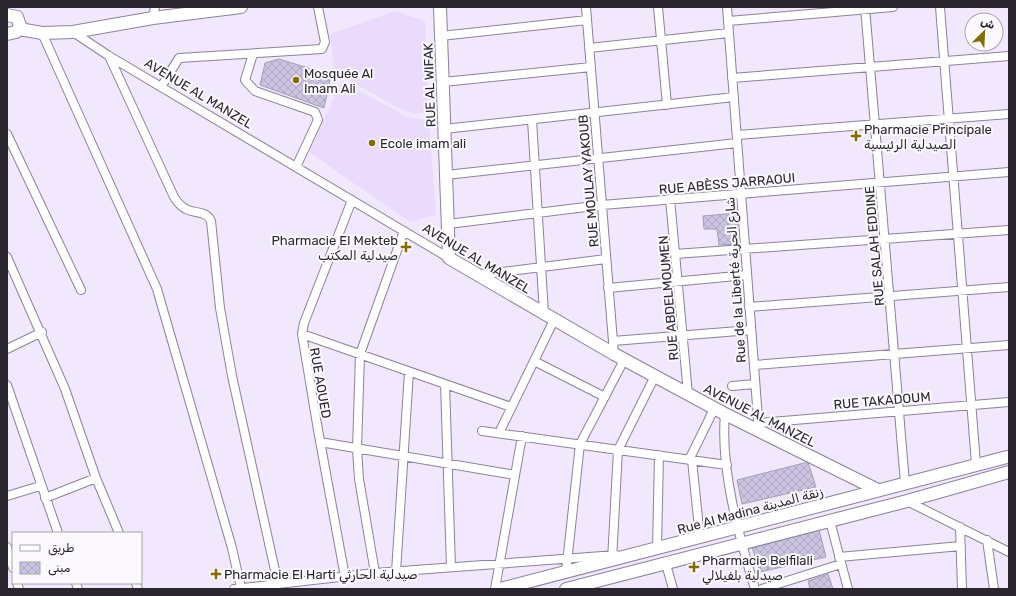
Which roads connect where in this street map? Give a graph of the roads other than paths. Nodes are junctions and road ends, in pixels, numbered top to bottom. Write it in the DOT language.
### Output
graph roads {
  1 [pos="241,7"];
  2 [pos="318,7"];
  3 [pos="440,7"];
  4 [pos="586,7"];
  5 [pos="658,7"];
  6 [pos="727,7"];
  7 [pos="893,7"];
  8 [pos="940,7"];
  9 [pos="865,8"];
  10 [pos="186,10"];
  11 [pos="154,12"];
  12 [pos="11,13"];
  13 [pos="587,20"];
  14 [pos="728,21"];
  15 [pos="19,29"];
  16 [pos="73,32"];
  17 [pos="42,33"];
  18 [pos="729,33"];
  19 [pos="7,34"];
  20 [pos="441,36"];
  21 [pos="660,39"];
  22 [pos="589,48"];
  23 [pos="253,54"];
  24 [pos="109,56"];
  25 [pos="1009,56"];
  26 [pos="944,61"];
  27 [pos="870,66"];
  28 [pos="591,67"];
  29 [pos="732,78"];
  30 [pos="443,82"];
  31 [pos="161,87"];
  32 [pos="734,97"];
  33 [pos="667,105"];
  34 [pos="595,114"];
  35 [pos="1009,114"];
  36 [pos="949,119"];
  37 [pos="532,120"];
  38 [pos="875,124"];
  39 [pos="444,129"];
  40 [pos="7,134"];
  41 [pos="737,139"];
  42 [pos="598,159"];
  43 [pos="535,166"];
  44 [pos="296,167"];
  45 [pos="1009,172"];
  46 [pos="446,175"];
  47 [pos="953,175"];
  48 [pos="880,182"];
  49 [pos="741,194"];
  50 [pos="670,199"];
  51 [pos="352,200"];
  52 [pos="602,205"];
  53 [pos="538,213"];
  54 [pos="448,224"];
  55 [pos="1009,230"];
  56 [pos="404,231"];
  57 [pos="958,234"];
  58 [pos="885,238"];
  59 [pos="745,249"];
  60 [pos="676,254"];
  61 [pos="449,258"];
  62 [pos="606,259"];
  63 [pos="8,260"];
  64 [pos="541,266"];
  65 [pos="477,275"];
  66 [pos="747,275"];
  67 [pos="678,281"];
  68 [pos="1009,287"];
  69 [pos="608,288"];
  70 [pos="81,290"];
  71 [pos="962,290"];
  72 [pos="891,296"];
  73 [pos="749,307"];
  74 [pos="549,317"];
  75 [pos="751,330"];
  76 [pos="42,332"];
  77 [pos="302,334"];
  78 [pos="683,335"];
  79 [pos="613,341"];
  80 [pos="1009,345"];
  81 [pos="967,348"];
  82 [pos="7,349"];
  83 [pos="895,353"];
  84 [pos="360,354"];
  85 [pos="619,357"];
  86 [pos="534,361"];
  87 [pos="754,365"];
  88 [pos="409,372"];
  89 [pos="655,376"];
  90 [pos="445,384"];
  91 [pos="755,384"];
  92 [pos="7,385"];
  93 [pos="732,386"];
  94 [pos="688,394"];
  95 [pos="604,397"];
  96 [pos="1009,402"];
  97 [pos="971,405"];
  98 [pos="511,407"];
  99 [pos="714,408"];
  100 [pos="899,411"];
  101 [pos="725,414"];
  102 [pos="758,428"];
  103 [pos="482,431"];
  104 [pos="499,433"];
  105 [pos="522,436"];
  106 [pos="320,442"];
  107 [pos="580,444"];
  108 [pos="357,449"];
  109 [pos="618,450"];
  110 [pos="1008,453"];
  111 [pos="659,455"];
  112 [pos="404,456"];
  113 [pos="690,460"];
  114 [pos="448,464"];
  115 [pos="976,464"];
  116 [pos="727,465"];
  117 [pos="1009,472"];
  118 [pos="515,475"];
  119 [pos="96,478"];
  120 [pos="905,483"];
  121 [pos="40,486"];
  122 [pos="878,490"];
  123 [pos="7,496"];
  124 [pos="45,498"];
  125 [pos="907,501"];
  126 [pos="830,521"];
  127 [pos="960,527"];
  128 [pos="737,528"];
  129 [pos="58,532"];
  130 [pos="119,532"];
  131 [pos="700,538"];
  132 [pos="987,540"];
  133 [pos="741,543"];
  134 [pos="961,546"];
  135 [pos="7,547"];
  136 [pos="657,549"];
  137 [pos="1009,552"];
  138 [pos="568,558"];
  139 [pos="612,558"];
  140 [pos="840,561"];
  141 [pos="499,563"];
  142 [pos="12,564"];
  143 [pos="666,564"];
  144 [pos="451,567"];
  145 [pos="396,572"];
  146 [pos="566,572"];
  147 [pos="375,573"];
  148 [pos="345,577"];
  149 [pos="278,584"];
  150 [pos="589,586"];
  151 [pos="238,589"];
  152 [pos="495,589"];
  153 [pos="500,589"];
  154 [pos="566,589"];
  155 [pos="673,589"];
  156 [pos="755,589"];
  157 [pos="762,589"];
  158 [pos="848,589"];
  159 [pos="962,589"];
  160 [pos="994,589"];
  1 -- 10 [label="main road"];
  2 -- 23 [label="street"];
  3 -- 20 [label="main road, RUE AL WIFAK"];
  4 -- 13 [label="street, RUE MOULAY YAKOUB"];
  5 -- 21 [label="street"];
  6 -- 14 [label="street, Rue de la Liberté شارع الحرية"];
  7 -- 9 [label="street"];
  8 -- 26 [label="street"];
  9 -- 14 [label="street"];
  9 -- 27 [label="street, RUE SALAH EDDINE"];
  10 -- 11 [label="main road"];
  11 -- 16 [label="main road"];
  12 -- 15 [label="main road"];
  13 -- 20 [label="street"];
  13 -- 22 [label="street, RUE MOULAY YAKOUB"];
  14 -- 18 [label="street, Rue de la Liberté شارع الحرية"];
  15 -- 17 [label="main road"];
  15 -- 19 [label="main road"];
  16 -- 17 [label="main road"];
  16 -- 24 [label="street, AVENUE AL MANZEL"];
  17 -- 151 [label="street"];
  18 -- 21 [label="street"];
  18 -- 29 [label="street, Rue de la Liberté شارع الحرية"];
  20 -- 30 [label="main road, RUE AL WIFAK"];
  21 -- 22 [label="street"];
  21 -- 33 [label="street"];
  22 -- 28 [label="street, RUE MOULAY YAKOUB"];
  23 -- 31 [label="street"];
  23 -- 44 [label="street"];
  24 -- 31 [label="street, AVENUE AL MANZEL"];
  24 -- 149 [label="street"];
  25 -- 26 [label="street"];
  26 -- 27 [label="street"];
  26 -- 36 [label="street"];
  27 -- 29 [label="street"];
  27 -- 38 [label="street, RUE SALAH EDDINE"];
  28 -- 30 [label="street"];
  28 -- 34 [label="street, RUE MOULAY YAKOUB"];
  29 -- 32 [label="street, Rue de la Liberté شارع الحرية"];
  30 -- 39 [label="main road, RUE AL WIFAK"];
  31 -- 44 [label="street, AVENUE AL MANZEL"];
  32 -- 33 [label="street"];
  32 -- 41 [label="street, Rue de la Liberté شارع الحرية"];
  33 -- 34 [label="street"];
  34 -- 37 [label="street"];
  34 -- 42 [label="street, RUE MOULAY YAKOUB"];
  35 -- 36 [label="street"];
  36 -- 38 [label="street"];
  36 -- 47 [label="street"];
  37 -- 39 [label="street"];
  37 -- 43 [label="street"];
  38 -- 41 [label="street"];
  38 -- 48 [label="street, RUE SALAH EDDINE"];
  39 -- 46 [label="main road, RUE AL WIFAK"];
  40 -- 70 [label="street"];
  41 -- 42 [label="street"];
  41 -- 49 [label="street, Rue de la Liberté شارع الحرية"];
  42 -- 43 [label="street"];
  42 -- 52 [label="street, RUE MOULAY YAKOUB"];
  43 -- 46 [label="street"];
  43 -- 53 [label="street"];
  44 -- 51 [label="street, AVENUE AL MANZEL"];
  45 -- 47 [label="street, RUE ABÈSS JARRAOUI"];
  46 -- 54 [label="main road, RUE AL WIFAK"];
  47 -- 48 [label="street, RUE ABÈSS JARRAOUI"];
  47 -- 57 [label="street"];
  48 -- 49 [label="street, RUE ABÈSS JARRAOUI"];
  48 -- 58 [label="street, RUE SALAH EDDINE"];
  49 -- 50 [label="street, RUE ABÈSS JARRAOUI"];
  49 -- 59 [label="street, Rue de la Liberté شارع الحرية"];
  50 -- 52 [label="street, RUE ABÈSS JARRAOUI"];
  50 -- 60 [label="street, RUE ABDELMOUMEN"];
  51 -- 56 [label="street, AVENUE AL MANZEL"];
  51 -- 77 [label="street, RUE AOUED"];
  52 -- 53 [label="street, RUE ABÈSS JARRAOUI"];
  52 -- 62 [label="street, RUE MOULAY YAKOUB"];
  53 -- 54 [label="street, RUE ABÈSS JARRAOUI"];
  53 -- 64 [label="street"];
  54 -- 61 [label="main road, RUE AL WIFAK"];
  55 -- 57 [label="street"];
  56 -- 61 [label="street, AVENUE AL MANZEL"];
  56 -- 84 [label="street"];
  57 -- 58 [label="street"];
  57 -- 71 [label="street"];
  58 -- 59 [label="street"];
  58 -- 72 [label="street, RUE SALAH EDDINE"];
  59 -- 60 [label="street"];
  59 -- 66 [label="street, Rue de la Liberté شارع الحرية"];
  60 -- 67 [label="street, RUE ABDELMOUMEN"];
  61 -- 65 [label="main road, AVENUE AL MANZEL"];
  62 -- 64 [label="street"];
  62 -- 69 [label="street, RUE MOULAY YAKOUB"];
  63 -- 76 [label="street"];
  64 -- 65 [label="street"];
  64 -- 74 [label="street"];
  65 -- 74 [label="main road, AVENUE AL MANZEL"];
  66 -- 67 [label="street"];
  66 -- 73 [label="street, Rue de la Liberté شارع الحرية"];
  67 -- 69 [label="street"];
  67 -- 78 [label="street, RUE ABDELMOUMEN"];
  68 -- 71 [label="street"];
  69 -- 79 [label="street, RUE MOULAY YAKOUB"];
  71 -- 72 [label="street"];
  71 -- 81 [label="street"];
  72 -- 73 [label="street"];
  72 -- 83 [label="street, RUE SALAH EDDINE"];
  73 -- 75 [label="street, Rue de la Liberté شارع الحرية"];
  74 -- 85 [label="main road, AVENUE AL MANZEL"];
  74 -- 86 [label="street"];
  75 -- 78 [label="street"];
  75 -- 87 [label="street, Rue de la Liberté شارع الحرية"];
  76 -- 82 [label="street"];
  76 -- 119 [label="street"];
  77 -- 84 [label="street"];
  77 -- 106 [label="street, RUE AOUED"];
  78 -- 79 [label="street"];
  78 -- 94 [label="street, RUE ABDELMOUMEN"];
  79 -- 85 [label="street, RUE MOULAY YAKOUB"];
  80 -- 81 [label="street"];
  81 -- 83 [label="street"];
  81 -- 97 [label="street"];
  83 -- 87 [label="street"];
  83 -- 100 [label="street, RUE SALAH EDDINE"];
  84 -- 88 [label="street"];
  84 -- 108 [label="street"];
  85 -- 89 [label="main road, AVENUE AL MANZEL"];
  85 -- 95 [label="street"];
  86 -- 95 [label="street"];
  86 -- 98 [label="street"];
  87 -- 91 [label="street, Rue de la Liberté شارع الحرية"];
  88 -- 90 [label="street"];
  88 -- 112 [label="street"];
  89 -- 94 [label="main road, AVENUE AL MANZEL"];
  89 -- 109 [label="street"];
  90 -- 98 [label="street"];
  90 -- 114 [label="street"];
  91 -- 93 [label="street"];
  91 -- 102 [label="street, Rue de la Liberté شارع الحرية"];
  92 -- 121 [label="street"];
  94 -- 99 [label="main road, AVENUE AL MANZEL"];
  95 -- 107 [label="street"];
  96 -- 97 [label="street, RUE TAKADOUM"];
  97 -- 100 [label="street, RUE TAKADOUM"];
  97 -- 115 [label="street"];
  98 -- 104 [label="street"];
  99 -- 101 [label="main road, AVENUE AL MANZEL"];
  99 -- 113 [label="street"];
  100 -- 102 [label="street, RUE TAKADOUM"];
  100 -- 120 [label="street, RUE SALAH EDDINE"];
  101 -- 102 [label="main road, AVENUE AL MANZEL"];
  101 -- 116 [label="street"];
  102 -- 122 [label="main road, AVENUE AL MANZEL"];
  103 -- 104 [label="street"];
  104 -- 105 [label="street"];
  105 -- 107 [label="street"];
  105 -- 118 [label="street"];
  106 -- 108 [label="street"];
  106 -- 148 [label="street, RUE AOUED"];
  107 -- 109 [label="street"];
  107 -- 138 [label="street"];
  108 -- 112 [label="street"];
  108 -- 147 [label="street"];
  109 -- 111 [label="street"];
  109 -- 139 [label="street"];
  110 -- 115 [label="main road, Rue Al Madina زنقة المدينة"];
  110 -- 117 [label="main road"];
  111 -- 113 [label="street"];
  111 -- 136 [label="street"];
  112 -- 114 [label="street"];
  112 -- 145 [label="street"];
  113 -- 116 [label="street"];
  113 -- 131 [label="street"];
  114 -- 118 [label="street"];
  114 -- 144 [label="street"];
  115 -- 120 [label="main road, Rue Al Madina زنقة المدينة"];
  116 -- 128 [label="street"];
  117 -- 125 [label="main road"];
  118 -- 141 [label="street"];
  119 -- 124 [label="street"];
  119 -- 130 [label="street"];
  120 -- 122 [label="main road, Rue Al Madina زنقة المدينة"];
  121 -- 123 [label="street"];
  121 -- 124 [label="street"];
  122 -- 128 [label="main road, Rue Al Madina زنقة المدينة"];
  124 -- 129 [label="street"];
  125 -- 126 [label="main road"];
  125 -- 127 [label="street"];
  126 -- 133 [label="main road"];
  126 -- 140 [label="street"];
  127 -- 132 [label="street"];
  127 -- 134 [label="street"];
  128 -- 131 [label="main road, Rue Al Madina زنقة المدينة"];
  128 -- 133 [label="street"];
  131 -- 136 [label="main road, Rue Al Madina زنقة المدينة"];
  132 -- 137 [label="street"];
  132 -- 160 [label="street"];
  133 -- 143 [label="main road"];
  133 -- 156 [label="street"];
  134 -- 140 [label="street"];
  134 -- 159 [label="street"];
  135 -- 142 [label="street"];
  136 -- 139 [label="main road, Rue Al Madina زنقة المدينة"];
  138 -- 139 [label="street"];
  138 -- 141 [label="street"];
  138 -- 146 [label="street"];
  139 -- 146 [label="main road, Rue Al Madina زنقة المدينة"];
  140 -- 157 [label="street"];
  140 -- 158 [label="street"];
  141 -- 144 [label="street"];
  141 -- 152 [label="street"];
  143 -- 150 [label="main road"];
  143 -- 155 [label="street"];
  144 -- 145 [label="street"];
  145 -- 147 [label="street"];
  146 -- 153 [label="main road, Rue Al Madina زنقة المدينة"];
  147 -- 148 [label="street"];
  148 -- 149 [label="street"];
  149 -- 151 [label="street"];
  150 -- 154 [label="main road"];
}
